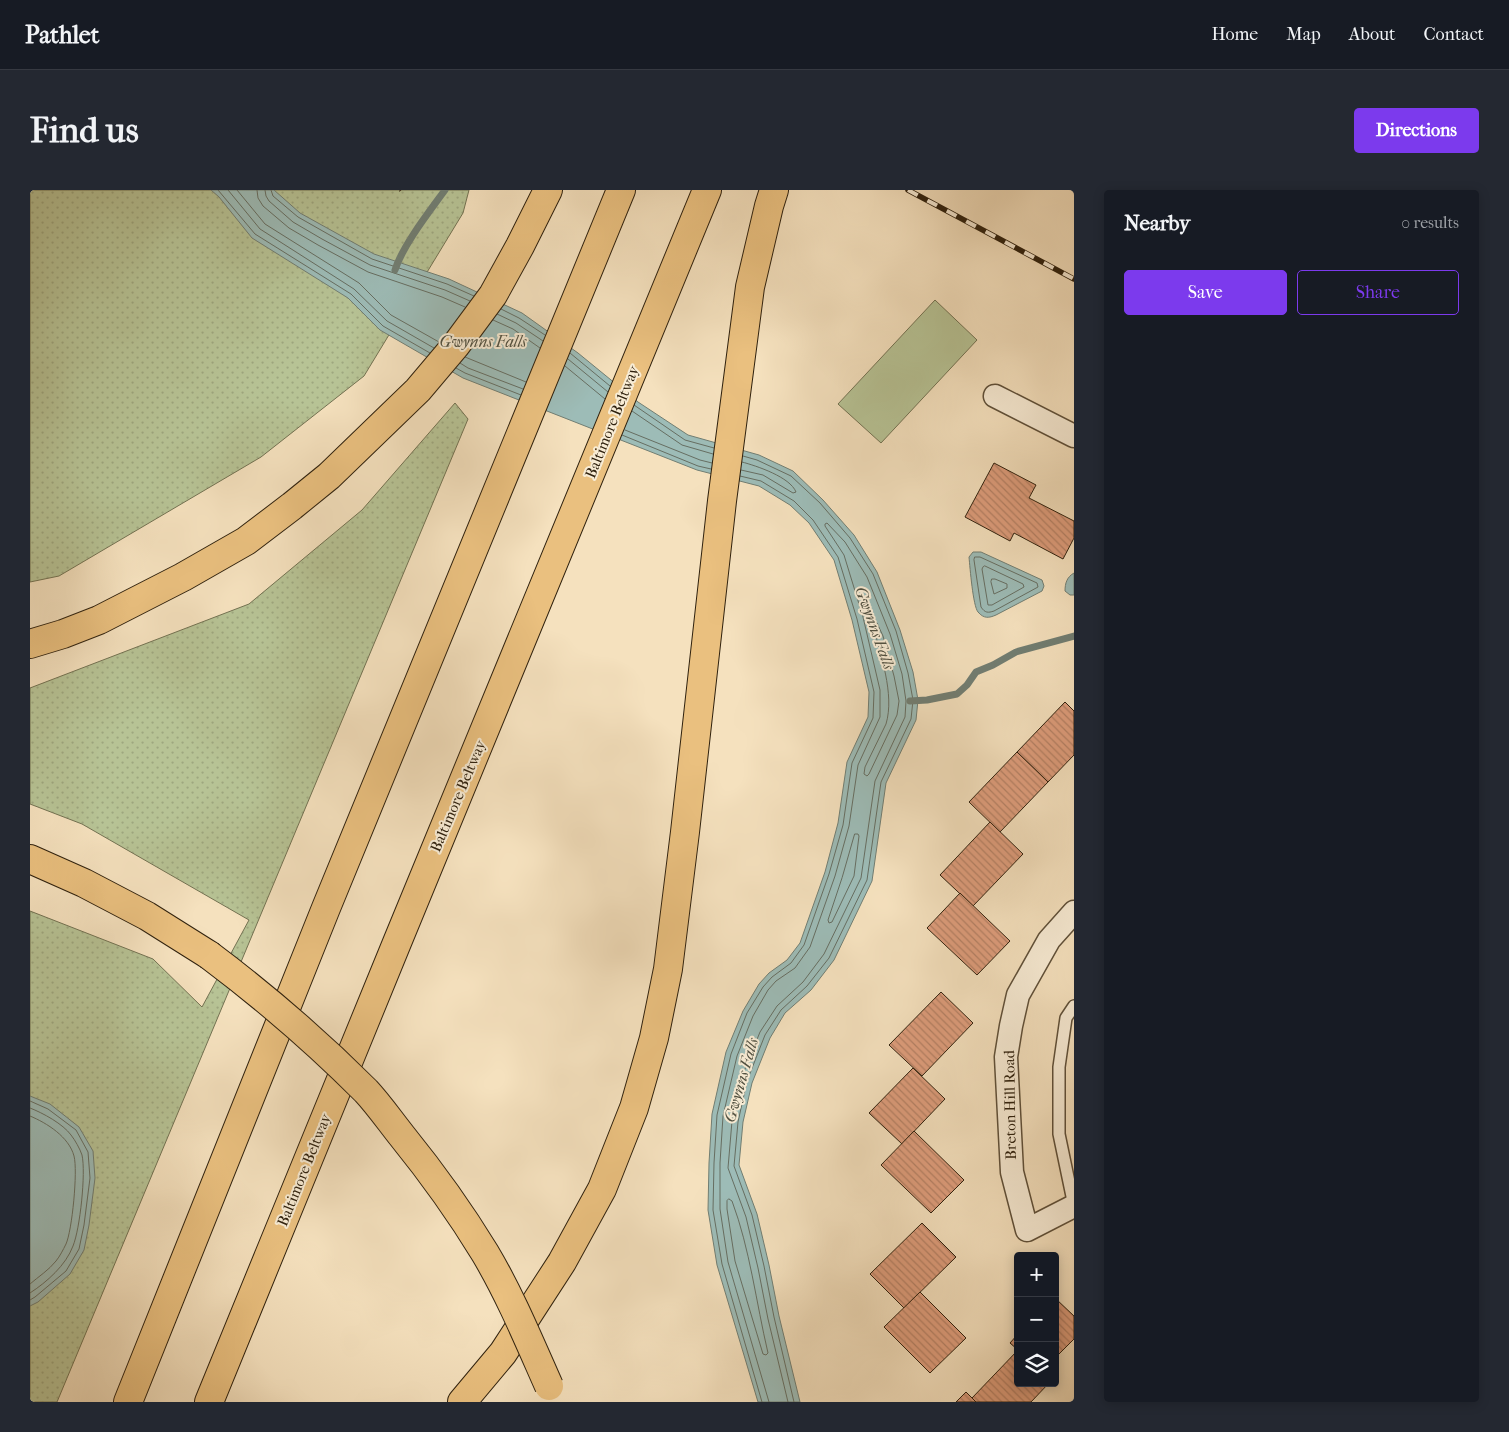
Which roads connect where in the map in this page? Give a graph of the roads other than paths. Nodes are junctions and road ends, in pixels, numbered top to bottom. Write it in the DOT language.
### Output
graph roads {
  1 [pos="548,190"];
  2 [pos="621,190"];
  3 [pos="708,190"];
  4 [pos="774,190"];
  5 [pos="995,396"];
  6 [pos="1074,436"];
  7 [pos="30,644"];
  8 [pos="30,860"];
  9 [pos="1074,912"];
  10 [pos="1074,1006"];
  11 [pos="1074,1206"];
  12 [pos="551,1394"];
  13 [pos="128,1402"];
  14 [pos="209,1402"];
  15 [pos="462,1402"];
  1 -- 7 [label="highway"];
  2 -- 13 [label="highway"];
  3 -- 14 [label="highway, Baltimore Beltway"];
  4 -- 15 [label="highway"];
  5 -- 6 [label="street"];
  8 -- 12 [label="highway, bridge"];
  9 -- 11 [label="street, Breton Hill Road"];
  10 -- 11 [label="lane"];
}
